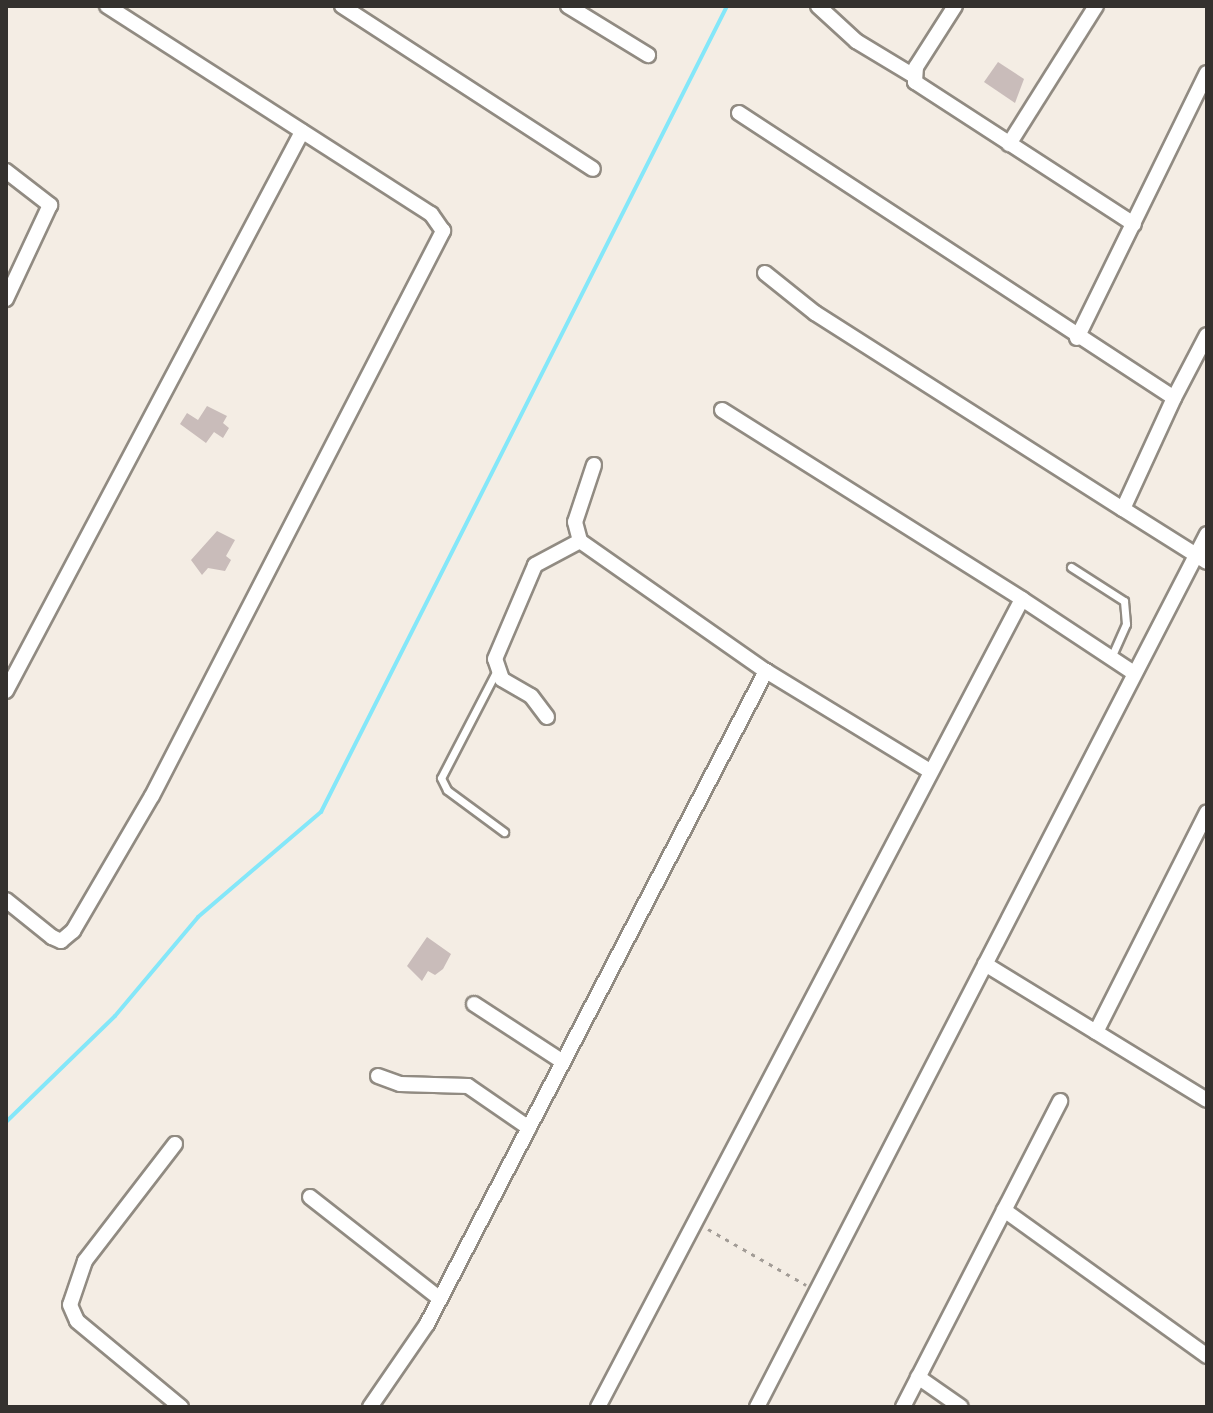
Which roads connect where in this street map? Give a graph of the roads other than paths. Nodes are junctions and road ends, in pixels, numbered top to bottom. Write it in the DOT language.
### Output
graph roads {
  1 [pos="107,6"];
  2 [pos="342,6"];
  3 [pos="568,6"];
  4 [pos="818,6"];
  5 [pos="955,6"];
  6 [pos="1096,6"];
  7 [pos="648,55"];
  8 [pos="1207,73"];
  9 [pos="914,76"];
  10 [pos="739,113"];
  11 [pos="302,132"];
  12 [pos="1009,144"];
  13 [pos="593,169"];
  14 [pos="6,171"];
  15 [pos="1134,224"];
  16 [pos="765,273"];
  17 [pos="6,299"];
  18 [pos="1207,335"];
  19 [pos="1077,338"];
  20 [pos="1174,398"];
  21 [pos="722,410"];
  22 [pos="594,465"];
  23 [pos="1123,509"];
  24 [pos="1207,534"];
  25 [pos="580,541"];
  26 [pos="1201,559"];
  27 [pos="1071,567"];
  28 [pos="1022,599"];
  29 [pos="1111,658"];
  30 [pos="766,671"];
  31 [pos="496,672"];
  32 [pos="1134,673"];
  33 [pos="6,691"];
  34 [pos="547,717"];
  35 [pos="930,771"];
  36 [pos="1207,812"];
  37 [pos="504,832"];
  38 [pos="6,900"];
  39 [pos="985,964"];
  40 [pos="474,1004"];
  41 [pos="1096,1032"];
  42 [pos="563,1062"];
  43 [pos="378,1076"];
  44 [pos="1207,1100"];
  45 [pos="1060,1101"];
  46 [pos="529,1128"];
  47 [pos="175,1144"];
  48 [pos="310,1197"];
  49 [pos="1004,1210"];
  50 [pos="440,1299"];
  51 [pos="1207,1356"];
  52 [pos="918,1377"];
  53 [pos="181,1407"];
  54 [pos="370,1407"];
  55 [pos="598,1407"];
  56 [pos="757,1407"];
  57 [pos="903,1407"];
  58 [pos="961,1407"];
  1 -- 11 [label="street"];
  2 -- 13 [label="street"];
  3 -- 7 [label="street"];
  4 -- 9 [label="street"];
  5 -- 9 [label="street"];
  6 -- 12 [label="street"];
  8 -- 15 [label="street"];
  9 -- 12 [label="street"];
  10 -- 19 [label="street"];
  11 -- 33 [label="street"];
  11 -- 38 [label="street"];
  12 -- 15 [label="street"];
  14 -- 17 [label="street"];
  15 -- 19 [label="street"];
  16 -- 23 [label="street"];
  18 -- 20 [label="street"];
  19 -- 20 [label="street"];
  20 -- 23 [label="street"];
  21 -- 28 [label="street"];
  22 -- 25 [label="street"];
  23 -- 26 [label="street"];
  24 -- 26 [label="street"];
  25 -- 30 [label="street"];
  25 -- 31 [label="street"];
  26 -- 32 [label="street"];
  27 -- 29 [label="lane"];
  28 -- 29 [label="street"];
  28 -- 35 [label="street"];
  29 -- 32 [label="street"];
  30 -- 35 [label="street"];
  30 -- 42 [label="street"];
  31 -- 34 [label="street"];
  31 -- 37 [label="lane"];
  32 -- 39 [label="street"];
  35 -- 55 [label="street"];
  36 -- 41 [label="street"];
  39 -- 41 [label="street"];
  39 -- 56 [label="street"];
  40 -- 42 [label="street"];
  41 -- 44 [label="street"];
  42 -- 46 [label="street"];
  43 -- 46 [label="street"];
  45 -- 49 [label="street"];
  46 -- 50 [label="street"];
  47 -- 53 [label="street"];
  48 -- 50 [label="street"];
  49 -- 51 [label="street"];
  49 -- 52 [label="street"];
  50 -- 54 [label="street"];
  52 -- 57 [label="street"];
  52 -- 58 [label="street"];
}
